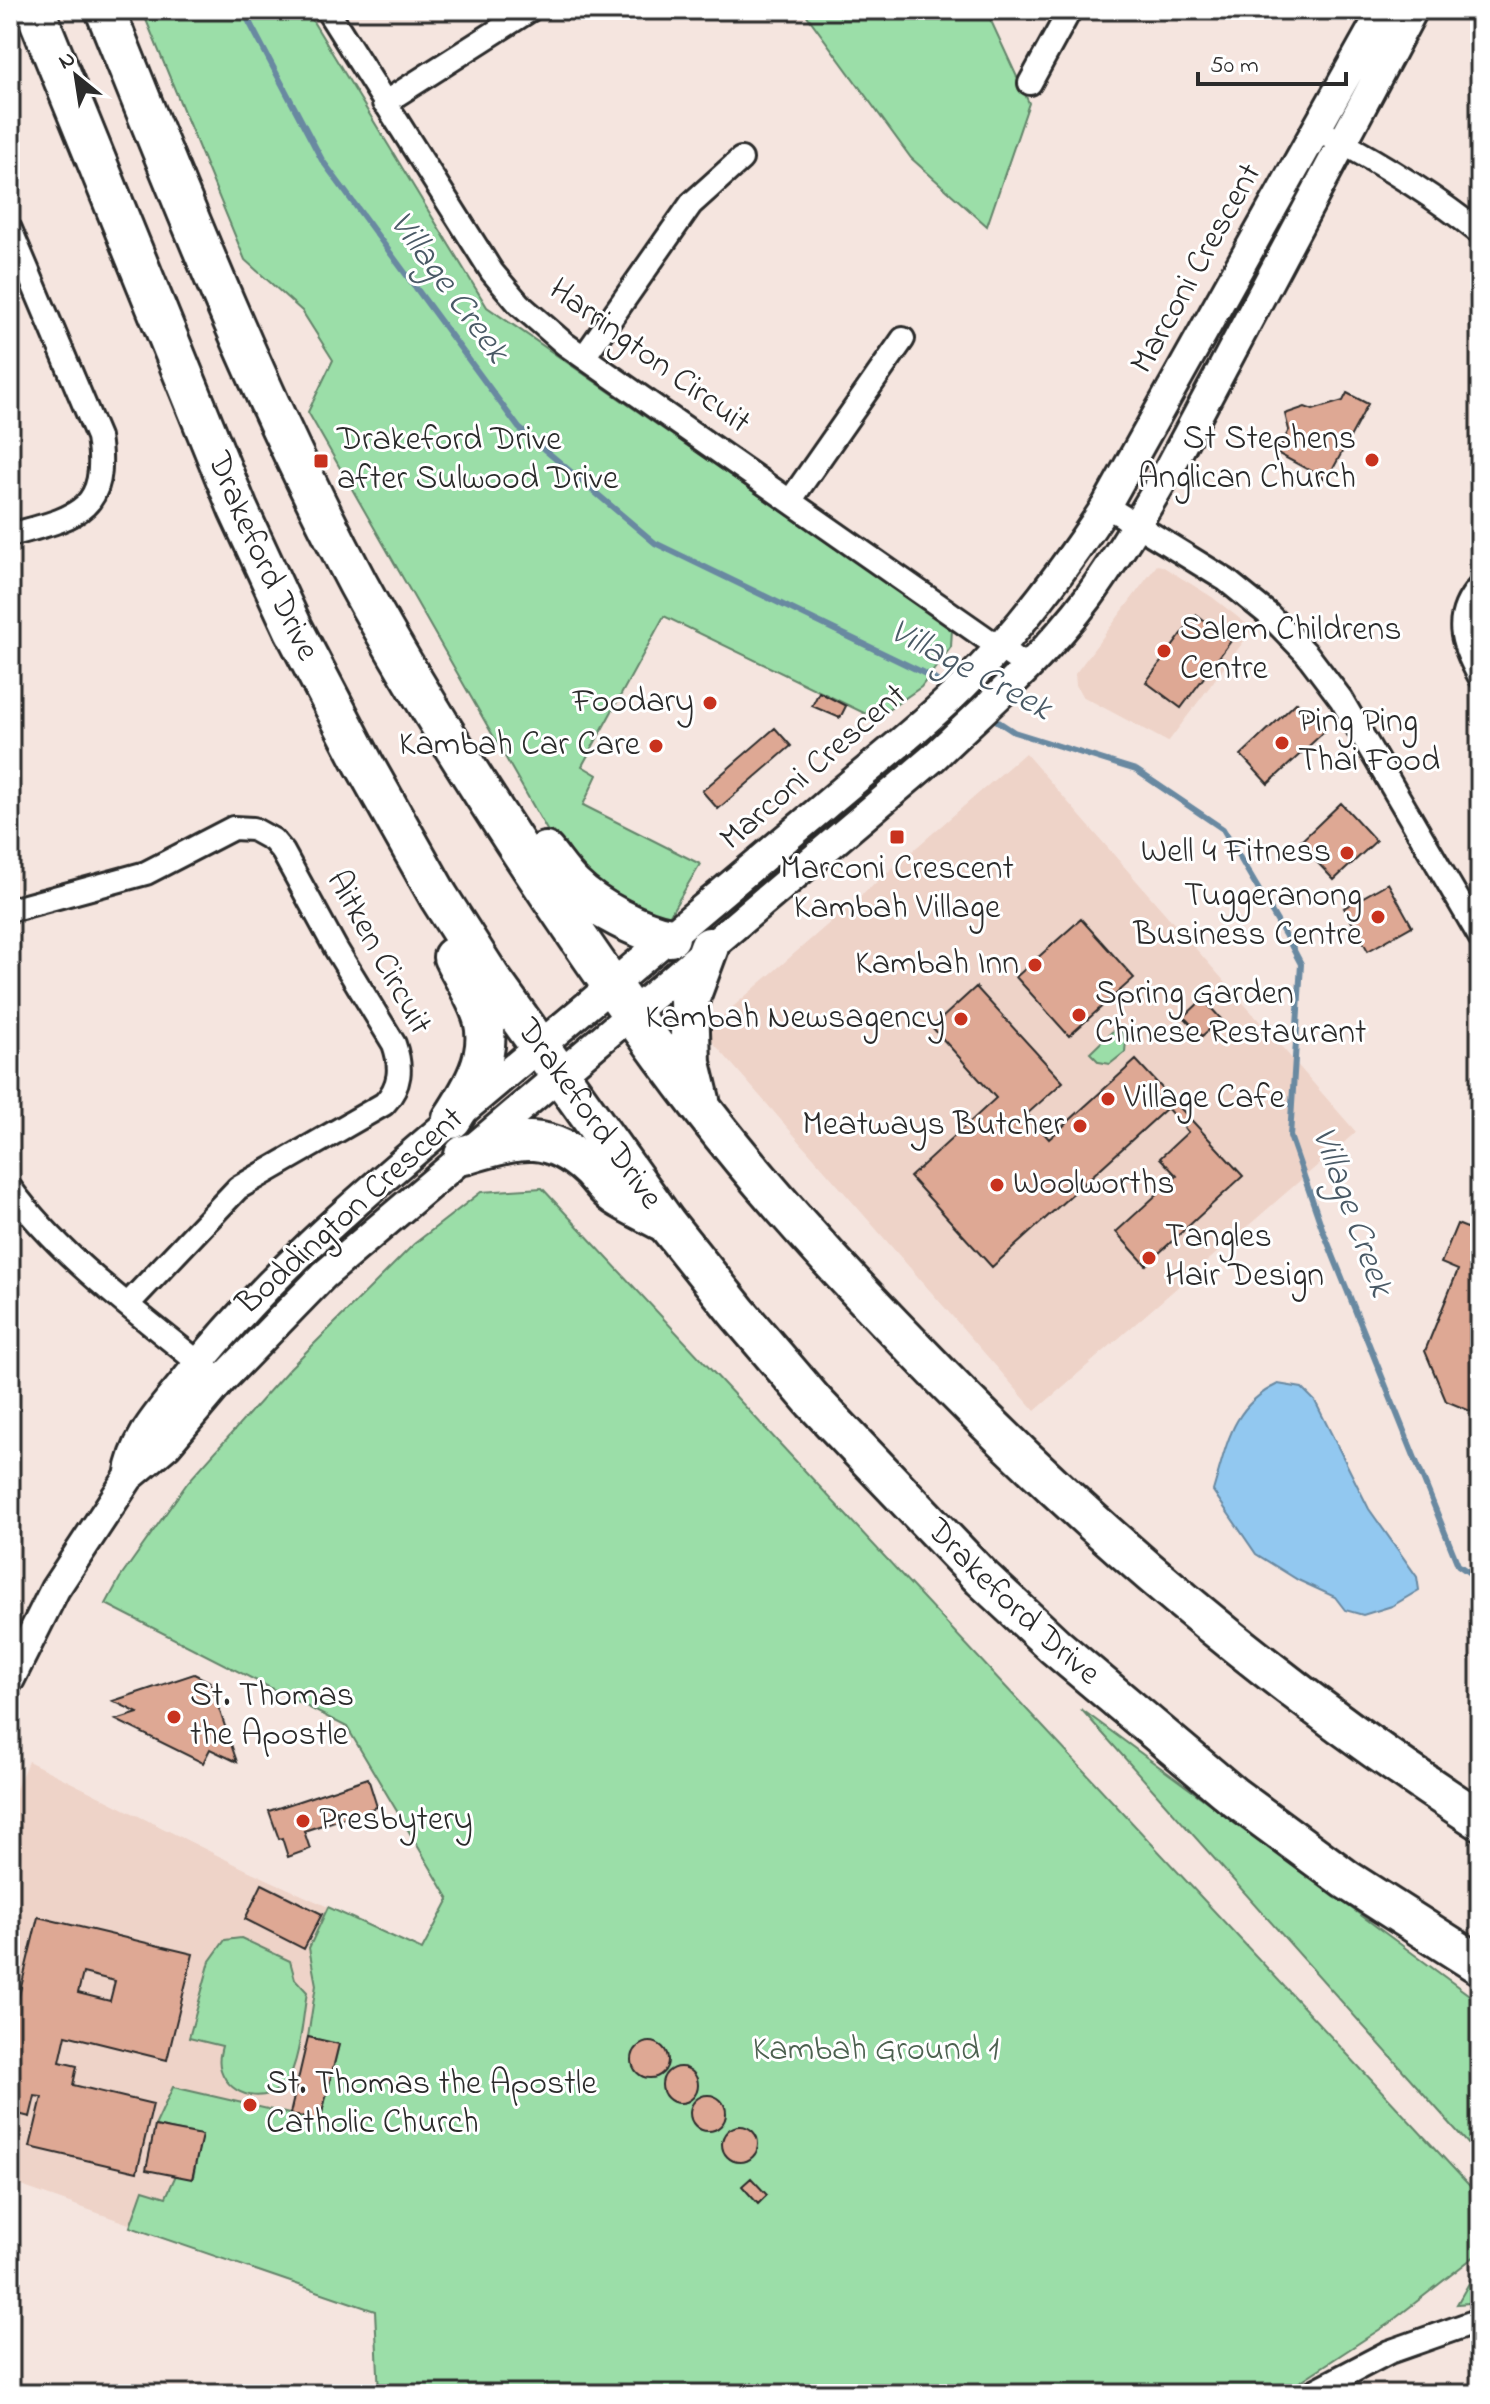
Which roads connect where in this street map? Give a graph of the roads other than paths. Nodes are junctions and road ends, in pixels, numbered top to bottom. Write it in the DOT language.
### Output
graph roads {
  1 [pos="35,10"];
  2 [pos="105,10"];
  3 [pos="327,10"];
  4 [pos="530,10"];
  5 [pos="1070,10"];
  6 [pos="1400,12"];
  7 [pos="1030,83"];
  8 [pos="384,103"];
  9 [pos="1316,129"];
  10 [pos="1342,142"];
  11 [pos="741,159"];
  12 [pos="10,229"];
  13 [pos="1480,233"];
  14 [pos="903,339"];
  15 [pos="584,357"];
  16 [pos="790,501"];
  17 [pos="1106,506"];
  18 [pos="1137,525"];
  19 [pos="10,535"];
  20 [pos="1480,586"];
  21 [pos="999,647"];
  22 [pos="1027,667"];
  23 [pos="1480,677"];
  24 [pos="493,810"];
  25 [pos="439,897"];
  26 [pos="10,910"];
  27 [pos="670,937"];
  28 [pos="1480,937"];
  29 [pos="709,947"];
  30 [pos="622,998"];
  31 [pos="539,1044"];
  32 [pos="561,1075"];
  33 [pos="703,1110"];
  34 [pos="452,1119"];
  35 [pos="464,1155"];
  36 [pos="10,1188"];
  37 [pos="666,1223"];
  38 [pos="128,1304"];
  39 [pos="198,1362"];
  40 [pos="221,1381"];
  41 [pos="129,1477"];
  42 [pos="10,1679"];
  43 [pos="1480,1820"];
  44 [pos="1480,1965"];
  45 [pos="1480,2320"];
  46 [pos="1309,2394"];
  1 -- 25 [label="highway, Drakeford Drive"];
  2 -- 24 [label="highway, Drakeford Drive"];
  3 -- 8 [label="street, Harrington Circuit"];
  4 -- 8 [label="street"];
  5 -- 7 [label="street"];
  6 -- 9 [label="street, Marconi Crescent"];
  6 -- 10 [label="street, Marconi Crescent"];
  8 -- 15 [label="street, Harrington Circuit"];
  9 -- 10 [label="street"];
  9 -- 17 [label="street, Marconi Crescent"];
  10 -- 13 [label="street"];
  10 -- 18 [label="street, Marconi Crescent"];
  11 -- 15 [label="street"];
  12 -- 19 [label="street"];
  14 -- 16 [label="street"];
  15 -- 16 [label="street, Harrington Circuit"];
  16 -- 21 [label="street, Harrington Circuit"];
  17 -- 18 [label="street"];
  17 -- 21 [label="street, Marconi Crescent"];
  18 -- 22 [label="street, Marconi Crescent"];
  18 -- 28 [label="street"];
  20 -- 23 [label="street"];
  21 -- 22 [label="street, Harrington Circuit"];
  21 -- 27 [label="street, Marconi Crescent"];
  22 -- 29 [label="street, Marconi Crescent"];
  24 -- 27 [label="highway"];
  24 -- 30 [label="highway, Drakeford Drive"];
  25 -- 31 [label="highway, Drakeford Drive"];
  25 -- 34 [label="highway"];
  26 -- 38 [label="street, Aitken Circuit"];
  27 -- 30 [label="street, Marconi Crescent"];
  29 -- 30 [label="street, Marconi Crescent"];
  29 -- 33 [label="highway"];
  30 -- 31 [label="street, Marconi Crescent"];
  30 -- 32 [label="street, Boddington Crescent"];
  30 -- 33 [label="highway, Drakeford Drive"];
  31 -- 32 [label="highway, Drakeford Drive"];
  31 -- 34 [label="street, Boddington Crescent"];
  32 -- 35 [label="street, Boddington Crescent"];
  32 -- 37 [label="highway, Drakeford Drive"];
  33 -- 43 [label="highway, Drakeford Drive"];
  34 -- 39 [label="street, Boddington Crescent"];
  35 -- 37 [label="highway"];
  35 -- 40 [label="street, Boddington Crescent"];
  36 -- 38 [label="street"];
  37 -- 44 [label="highway, Drakeford Drive"];
  38 -- 39 [label="street"];
  39 -- 40 [label="street"];
  39 -- 41 [label="street, Boddington Crescent"];
  40 -- 41 [label="street, Boddington Crescent"];
  41 -- 42 [label="street, Boddington Crescent"];
  45 -- 46 [label="street"];
}
